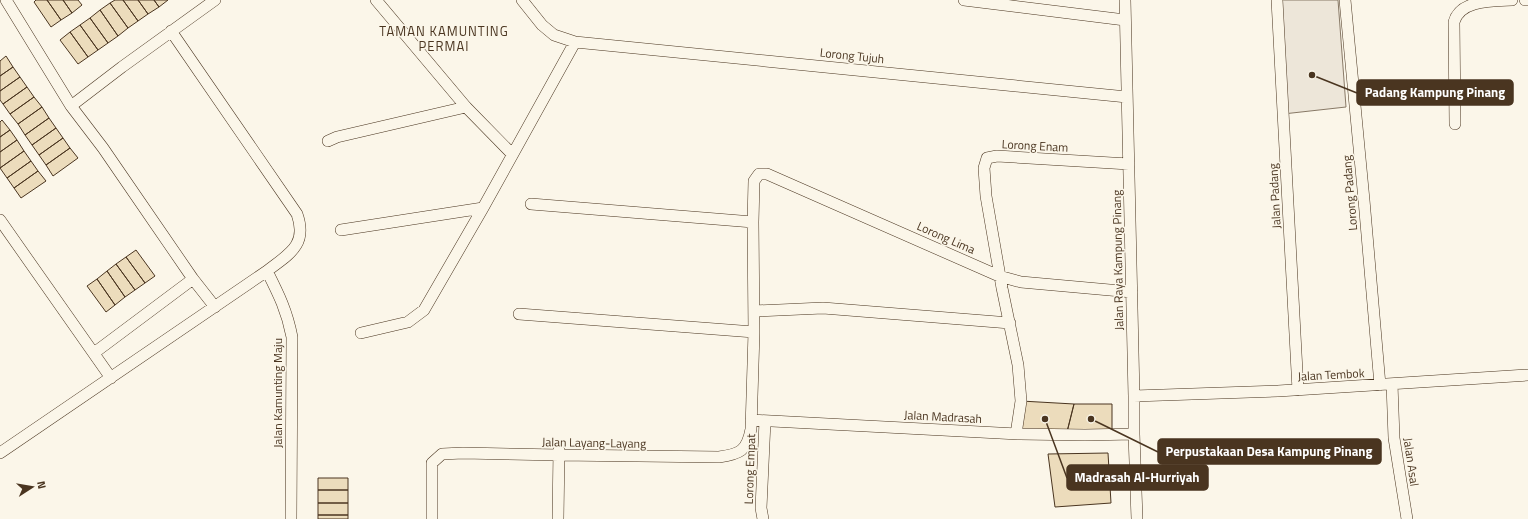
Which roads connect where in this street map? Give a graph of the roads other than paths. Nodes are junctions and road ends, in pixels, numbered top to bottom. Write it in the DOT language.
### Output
graph roads {
  1 [pos="6,0"];
  2 [pos="215,0"];
  3 [pos="376,0"];
  4 [pos="522,0"];
  5 [pos="964,0"];
  6 [pos="1125,0"];
  7 [pos="1277,0"];
  8 [pos="1345,0"];
  9 [pos="1512,0"];
  10 [pos="1525,0"];
  11 [pos="1528,0"];
  12 [pos="1126,20"];
  13 [pos="171,31"];
  14 [pos="575,42"];
  15 [pos="1127,97"];
  16 [pos="71,106"];
  17 [pos="466,107"];
  18 [pos="1455,124"];
  19 [pos="328,141"];
  20 [pos="512,154"];
  21 [pos="1129,164"];
  22 [pos="531,204"];
  23 [pos="483,208"];
  24 [pos="0,220"];
  25 [pos="753,222"];
  26 [pos="341,230"];
  27 [pos="267,271"];
  28 [pos="999,276"];
  29 [pos="193,279"];
  30 [pos="1132,292"];
  31 [pos="215,307"];
  32 [pos="754,311"];
  33 [pos="519,314"];
  34 [pos="1010,323"];
  35 [pos="754,332"];
  36 [pos="361,333"];
  37 [pos="94,353"];
  38 [pos="1528,375"];
  39 [pos="111,378"];
  40 [pos="1392,384"];
  41 [pos="1380,385"];
  42 [pos="1298,390"];
  43 [pos="1134,396"];
  44 [pos="751,420"];
  45 [pos="765,421"];
  46 [pos="1016,434"];
  47 [pos="1134,434"];
  48 [pos="2,447"];
  49 [pos="559,452"];
  50 [pos="291,519"];
  51 [pos="432,519"];
  52 [pos="558,519"];
  53 [pos="763,519"];
  54 [pos="1136,519"];
  55 [pos="1407,519"];
  1 -- 16 [label="street"];
  2 -- 13 [label="street"];
  3 -- 17 [label="street"];
  4 -- 14 [label="street, Lorong Tujuh"];
  5 -- 12 [label="street"];
  6 -- 12 [label="street, Jalan Raya Kampung Pinang"];
  7 -- 42 [label="street, Jalan Padang"];
  8 -- 41 [label="street, Lorong Padang"];
  9 -- 18 [label="street"];
  10 -- 11 [label="street"];
  12 -- 15 [label="street, Jalan Raya Kampung Pinang"];
  13 -- 16 [label="street"];
  13 -- 27 [label="street"];
  14 -- 15 [label="street, Lorong Tujuh"];
  14 -- 20 [label="street"];
  15 -- 21 [label="street, Jalan Raya Kampung Pinang"];
  16 -- 29 [label="street"];
  17 -- 19 [label="street"];
  17 -- 20 [label="street"];
  20 -- 23 [label="street"];
  21 -- 28 [label="street, Lorong Enam"];
  21 -- 30 [label="street, Jalan Raya Kampung Pinang"];
  22 -- 25 [label="street"];
  23 -- 26 [label="street"];
  23 -- 36 [label="street"];
  24 -- 37 [label="street"];
  25 -- 28 [label="street, Lorong Lima"];
  25 -- 32 [label="street"];
  27 -- 31 [label="street"];
  27 -- 50 [label="street, Jalan Kamunting Maju"];
  28 -- 30 [label="street, Lorong Lima"];
  28 -- 34 [label="street"];
  29 -- 31 [label="street"];
  29 -- 37 [label="street"];
  30 -- 43 [label="street, Jalan Raya Kampung Pinang"];
  31 -- 39 [label="street"];
  32 -- 34 [label="street"];
  32 -- 35 [label="street"];
  33 -- 35 [label="street"];
  34 -- 46 [label="street"];
  35 -- 44 [label="street"];
  37 -- 39 [label="street"];
  38 -- 40 [label="street, Jalan Tembok"];
  39 -- 48 [label="street"];
  40 -- 41 [label="street, Jalan Tembok"];
  40 -- 55 [label="street, Jalan Asal"];
  41 -- 42 [label="street, Jalan Tembok"];
  42 -- 43 [label="street, Jalan Tembok"];
  43 -- 47 [label="street, Jalan Raya Kampung Pinang"];
  44 -- 45 [label="street, Jalan Madrasah"];
  44 -- 49 [label="street, Jalan Layang-Layang"];
  45 -- 46 [label="street, Jalan Madrasah"];
  45 -- 53 [label="street, Lorong Empat"];
  46 -- 47 [label="street, Jalan Madrasah"];
  47 -- 54 [label="street, Jalan Raya Kampung Pinang"];
  49 -- 51 [label="street, Jalan Layang-Layang"];
  49 -- 52 [label="street"];
}
